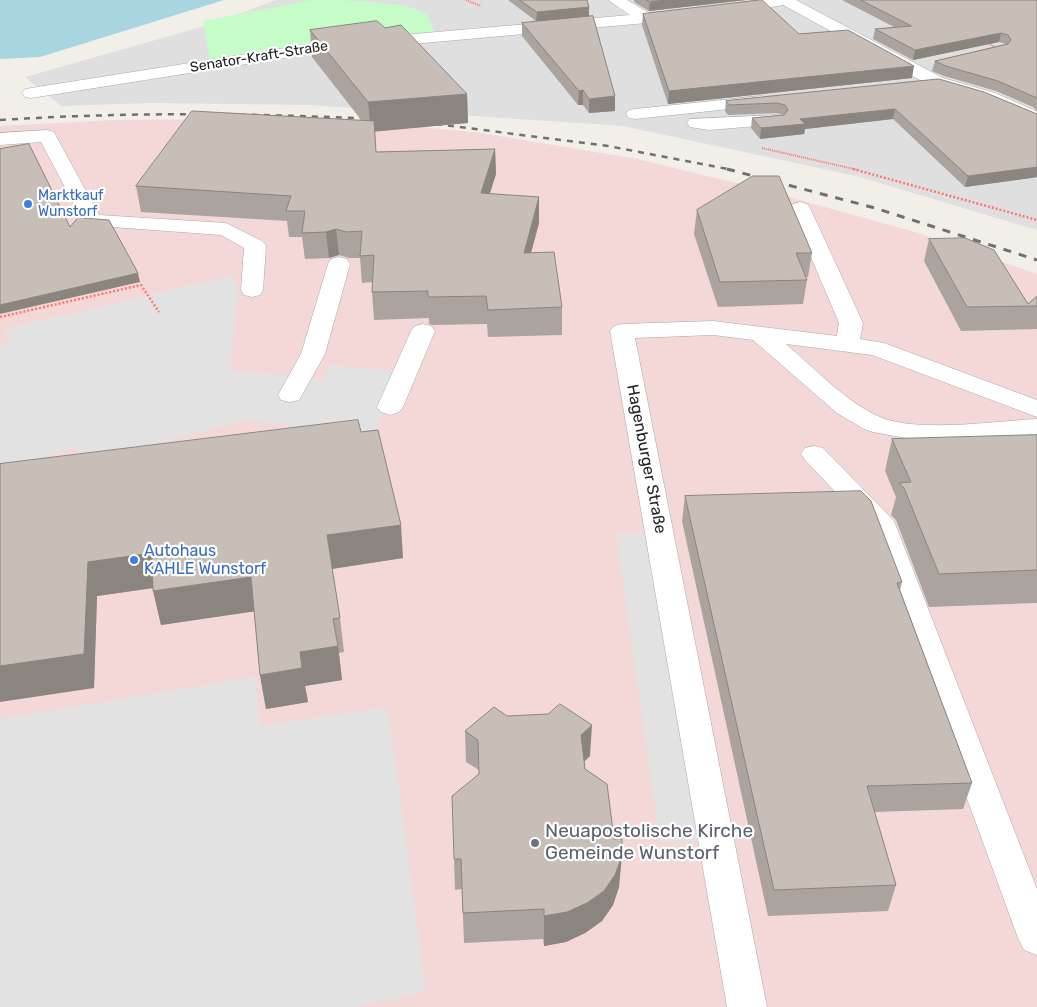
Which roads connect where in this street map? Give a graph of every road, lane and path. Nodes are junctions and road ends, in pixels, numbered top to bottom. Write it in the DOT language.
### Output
graph roads {
  1 [pos="616,0"];
  2 [pos="777,1"];
  3 [pos="714,11"];
  4 [pos="694,13"];
  5 [pos="646,18"];
  6 [pos="982,40"];
  7 [pos="1006,52"];
  8 [pos="937,62"];
  9 [pos="909,77"];
  10 [pos="31,93"];
  11 [pos="782,99"];
  12 [pos="1037,119"];
  13 [pos="776,120"];
  14 [pos="726,124"];
  15 [pos="0,139"];
  16 [pos="800,208"];
  17 [pos="1037,220"];
  18 [pos="339,264"];
  19 [pos="252,290"];
  20 [pos="159,312"];
  21 [pos="0,318"];
  22 [pos="423,331"];
  23 [pos="759,333"];
  24 [pos="847,344"];
  25 [pos="290,394"];
  26 [pos="390,407"];
  27 [pos="1037,409"];
  28 [pos="1037,427"];
  29 [pos="814,454"];
  30 [pos="1037,938"];
  31 [pos="747,1007"];
  1 -- 5 [label="street"];
  2 -- 3 [label="street"];
  2 -- 9 [label="street"];
  4 -- 5 [label="street, Senator-Kraft-Straße"];
  5 -- 10 [label="street, Senator-Kraft-Straße"];
  6 -- 7 [label="path"];
  8 -- 9 [label="street"];
  9 -- 12 [label="street"];
  11 -- 14 [label="street"];
  13 -- 14 [label="street"];
  14 -- 17 [label="path"];
  15 -- 19 [label="street"];
  16 -- 24 [label="street"];
  18 -- 25 [label="street"];
  20 -- 21 [label="path"];
  22 -- 26 [label="street"];
  23 -- 24 [label="street, Hagenburger Straße"];
  23 -- 28 [label="street"];
  23 -- 31 [label="street, Hagenburger Straße"];
  24 -- 27 [label="street, Hagenburger Straße"];
  29 -- 30 [label="street"];
}
